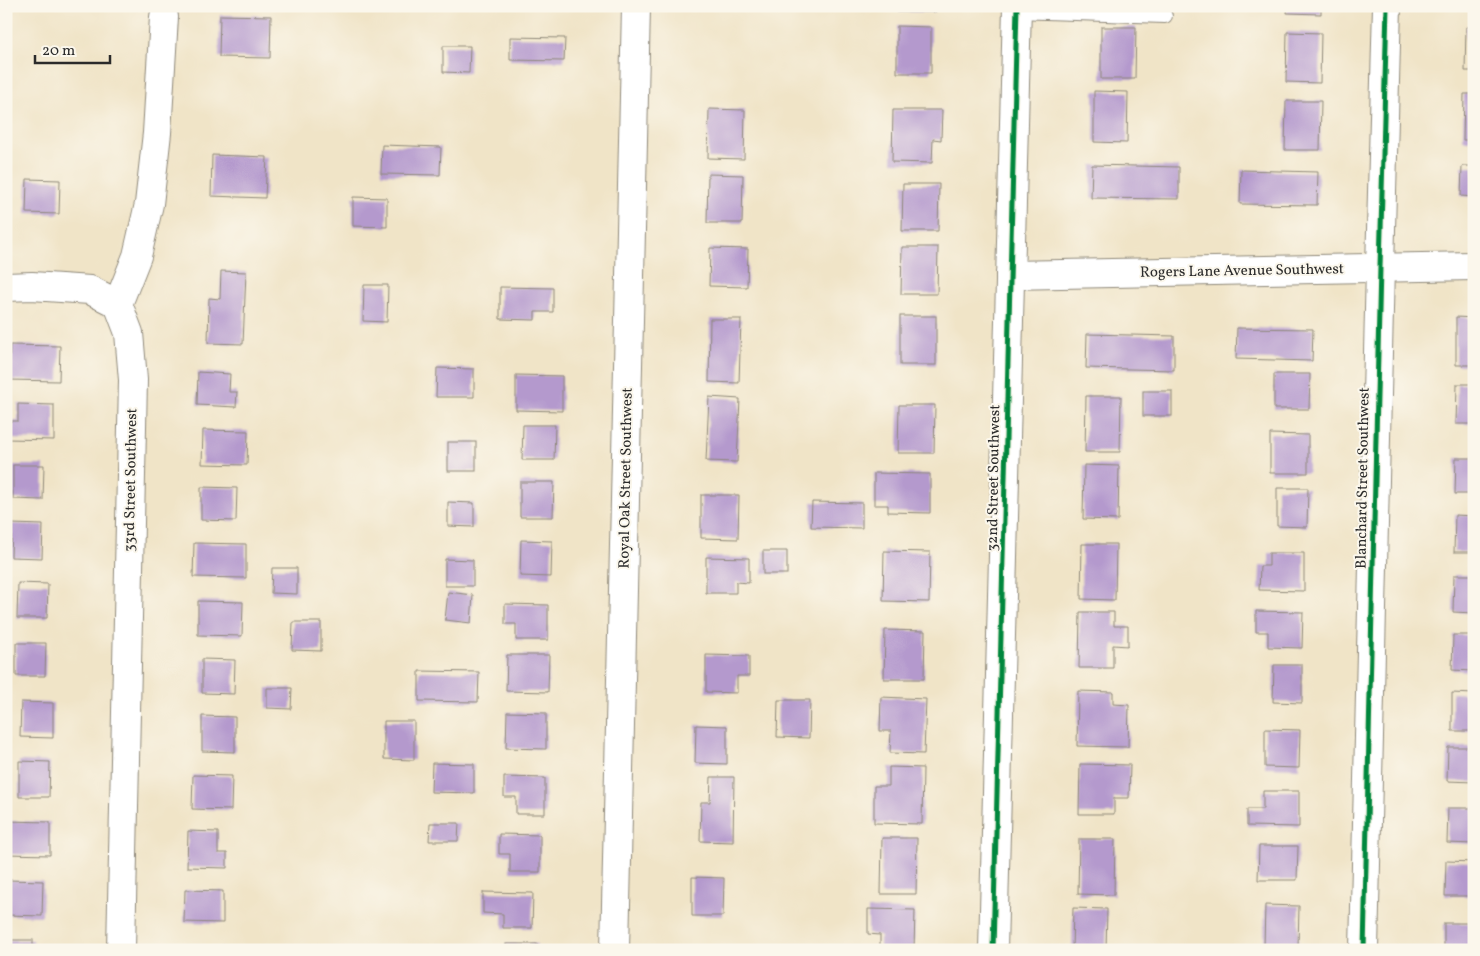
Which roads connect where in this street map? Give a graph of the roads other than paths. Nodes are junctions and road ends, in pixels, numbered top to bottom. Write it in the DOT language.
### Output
graph roads {
  1 [pos="636,6"];
  2 [pos="1387,6"];
  3 [pos="1017,9"];
  4 [pos="1165,16"];
  5 [pos="164,17"];
  6 [pos="1474,266"];
  7 [pos="1380,267"];
  8 [pos="1010,275"];
  9 [pos="6,286"];
  10 [pos="118,304"];
  11 [pos="121,950"];
  12 [pos="615,950"];
  13 [pos="993,950"];
  14 [pos="1364,950"];
  1 -- 12 [label="street, Royal Oak Street Southwest"];
  2 -- 7 [label="street, Blanchard Street Southwest"];
  3 -- 4 [label="lane"];
  3 -- 8 [label="street, 32nd Street Southwest"];
  5 -- 10 [label="street"];
  6 -- 7 [label="street, Rogers Lane Avenue Southwest"];
  7 -- 8 [label="street, Rogers Lane Avenue Southwest"];
  7 -- 14 [label="street, Blanchard Street Southwest"];
  8 -- 13 [label="street, 32nd Street Southwest"];
  9 -- 10 [label="street"];
  10 -- 11 [label="street, 33rd Street Southwest"];
}
